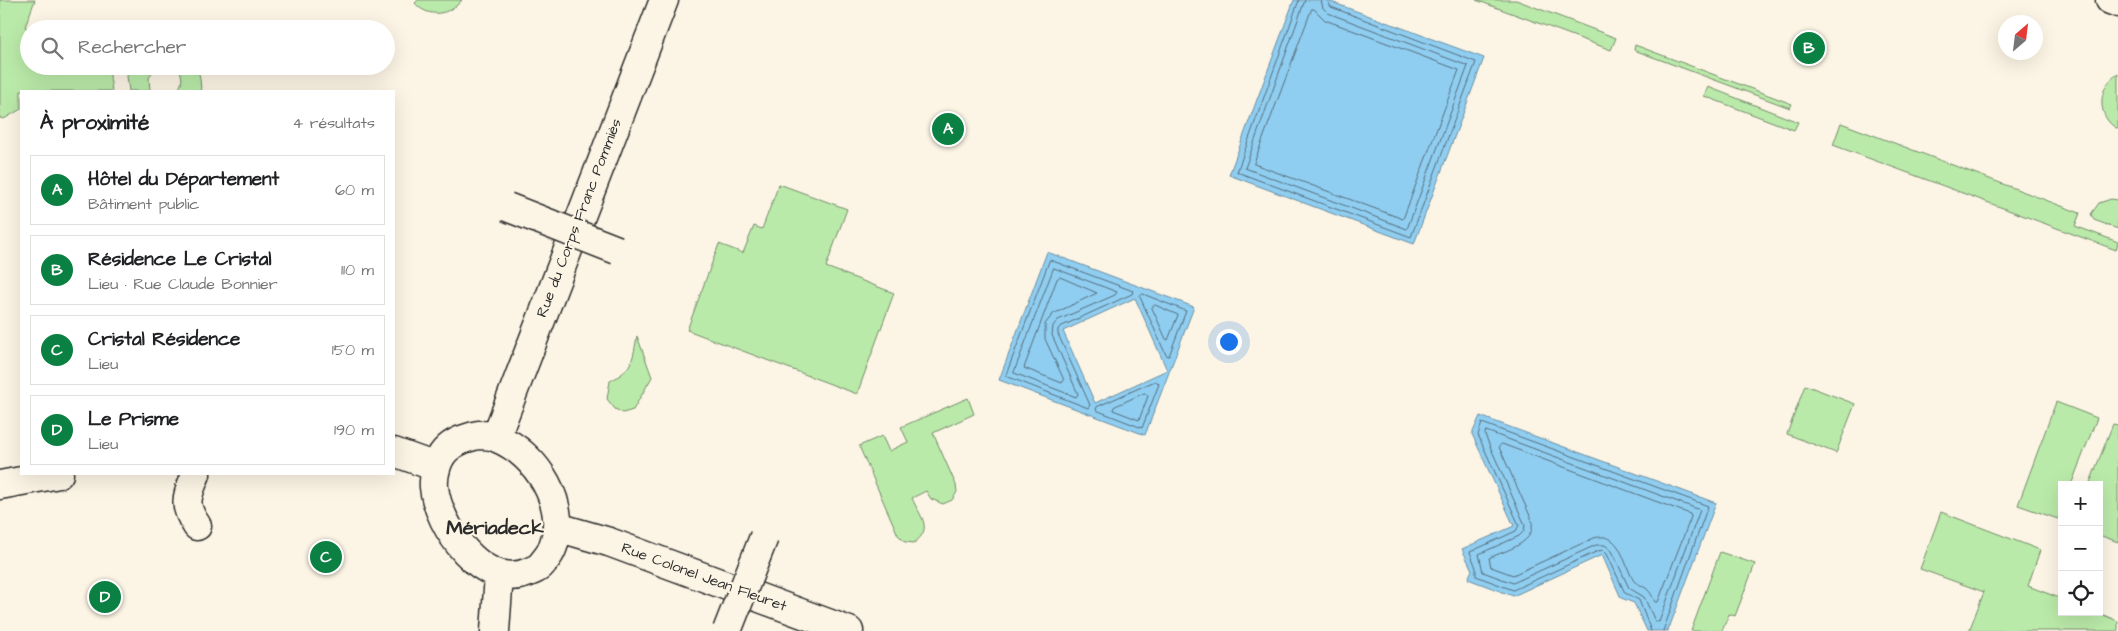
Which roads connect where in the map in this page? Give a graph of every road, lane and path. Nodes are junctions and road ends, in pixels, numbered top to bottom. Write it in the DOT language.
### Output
graph roads {
  1 [pos="664,0"];
  2 [pos="2110,0"];
  3 [pos="2118,3"];
  4 [pos="507,207"];
  5 [pos="617,250"];
  6 [pos="496,437"];
  7 [pos="395,452"];
  8 [pos="436,467"];
  9 [pos="54,475"];
  10 [pos="196,475"];
  11 [pos="0,485"];
  12 [pos="197,526"];
  13 [pos="557,527"];
  14 [pos="764,537"];
  15 [pos="499,575"];
  16 [pos="495,631"];
  17 [pos="727,631"];
  18 [pos="849,631"];
  1 -- 6 [label="street, Rue du Corps Franc Pommiès"];
  2 -- 3 [label="street"];
  4 -- 5 [label="street, bridge"];
  6 -- 8 [label="street"];
  6 -- 13 [label="street"];
  7 -- 8 [label="street"];
  8 -- 15 [label="street"];
  9 -- 11 [label="street"];
  10 -- 12 [label="street"];
  13 -- 15 [label="street"];
  13 -- 18 [label="street, Rue Colonel Jean Fleuret"];
  14 -- 17 [label="street, bridge"];
  15 -- 16 [label="street"];
}
